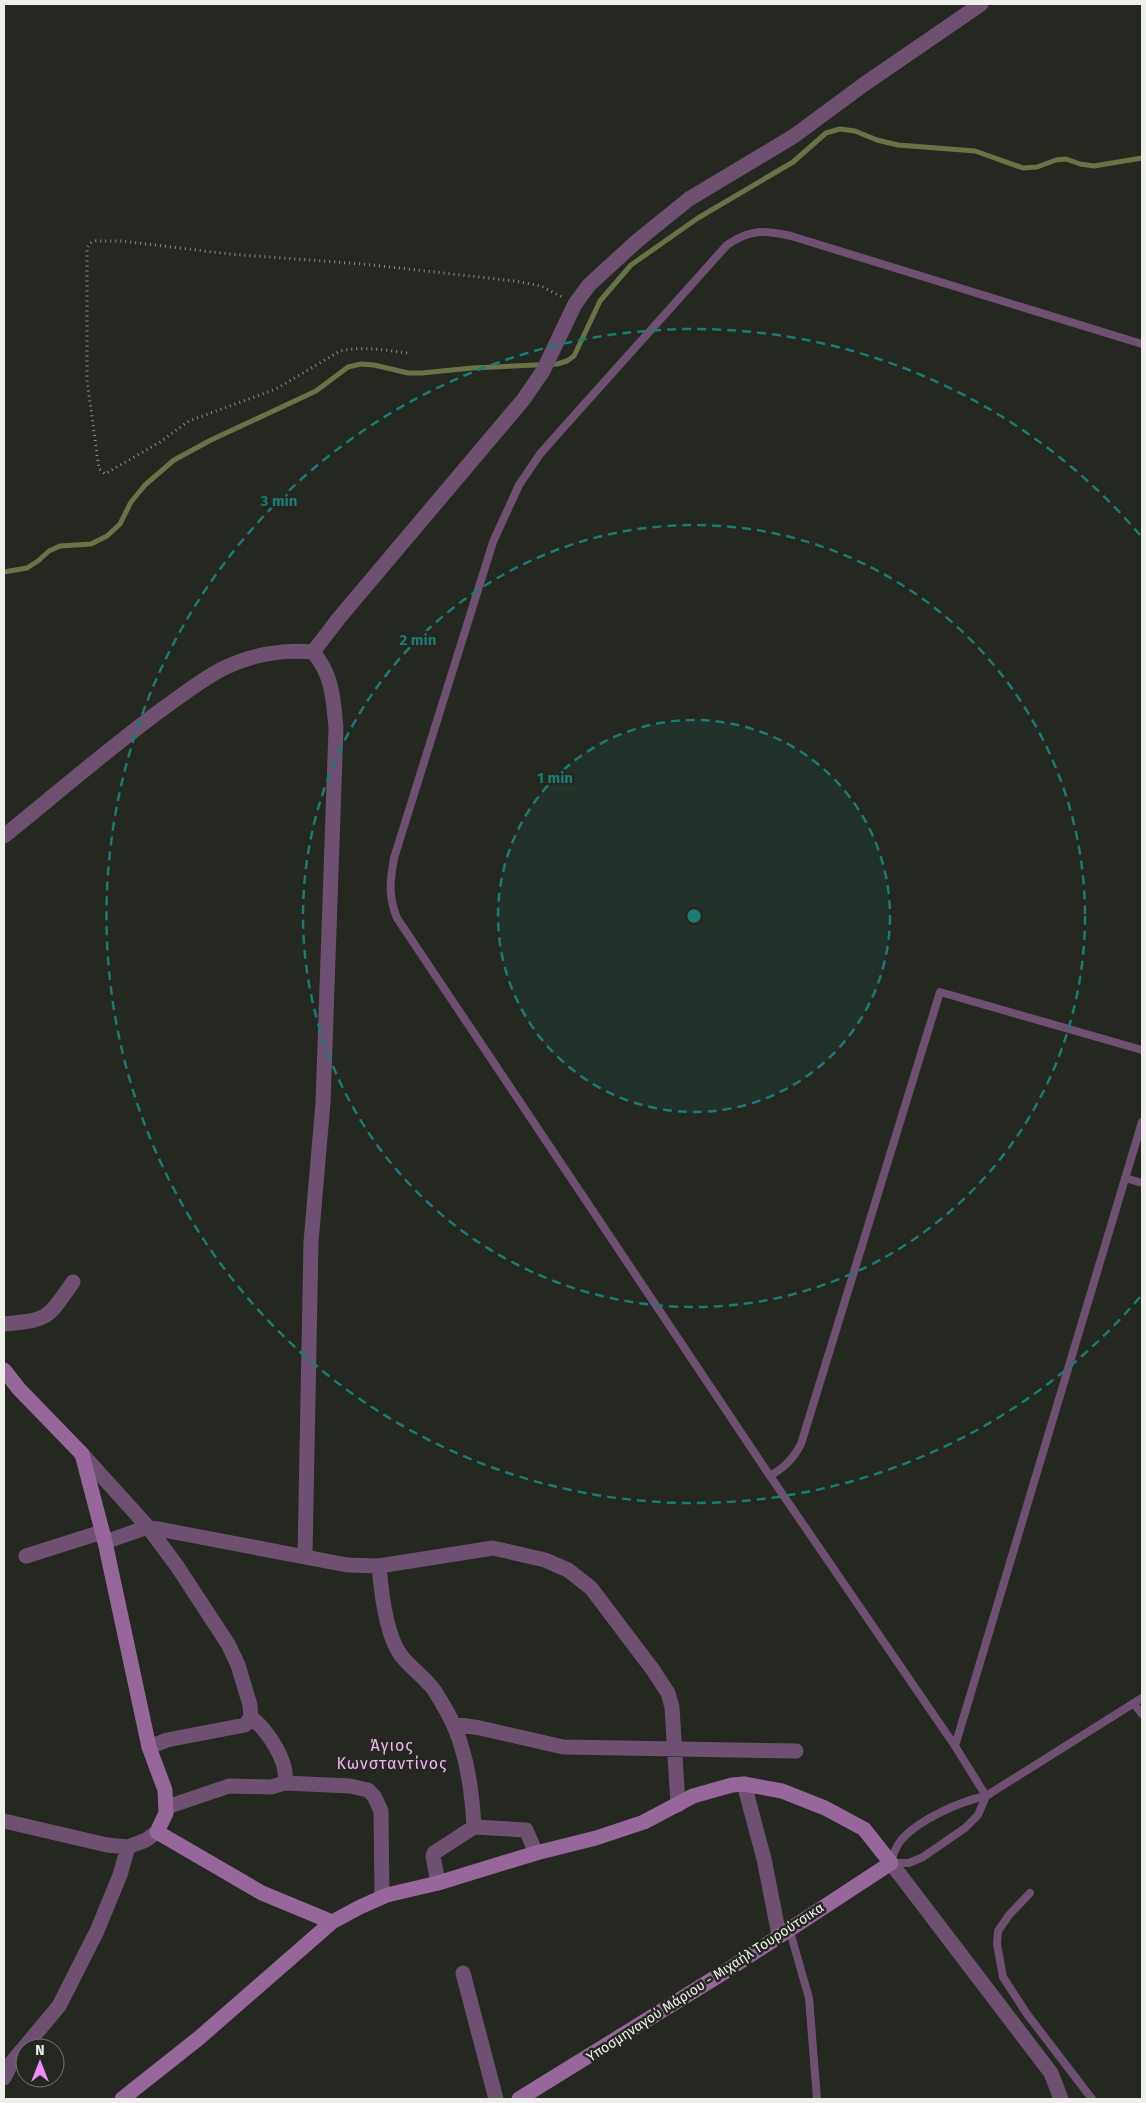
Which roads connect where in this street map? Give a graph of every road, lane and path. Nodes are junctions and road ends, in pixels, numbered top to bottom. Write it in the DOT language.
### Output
graph roads {
  1 [pos="981,4"];
  2 [pos="575,304"];
  3 [pos="1142,344"];
  4 [pos="407,353"];
  5 [pos="313,652"];
  6 [pos="4,836"];
  7 [pos="1142,1050"];
  8 [pos="1142,1122"];
  9 [pos="1125,1178"];
  10 [pos="1142,1183"];
  11 [pos="73,1282"];
  12 [pos="4,1324"];
  13 [pos="4,1370"];
  14 [pos="82,1454"];
  15 [pos="770,1476"];
  16 [pos="148,1526"];
  17 [pos="103,1537"];
  18 [pos="305,1555"];
  19 [pos="26,1556"];
  20 [pos="379,1566"];
  21 [pos="1142,1698"];
  22 [pos="1134,1704"];
  23 [pos="1142,1714"];
  24 [pos="251,1717"];
  25 [pos="453,1724"];
  26 [pos="955,1746"];
  27 [pos="149,1747"];
  28 [pos="674,1750"];
  29 [pos="796,1751"];
  30 [pos="285,1783"];
  31 [pos="744,1784"];
  32 [pos="986,1796"];
  33 [pos="678,1804"];
  34 [pos="167,1807"];
  35 [pos="4,1821"];
  36 [pos="474,1827"];
  37 [pos="157,1832"];
  38 [pos="128,1847"];
  39 [pos="536,1853"];
  40 [pos="891,1863"];
  41 [pos="438,1883"];
  42 [pos="1030,1893"];
  43 [pos="382,1897"];
  44 [pos="332,1922"];
  45 [pos="784,1932"];
  46 [pos="463,1973"];
  47 [pos="4,2078"];
  48 [pos="122,2099"];
  49 [pos="496,2099"];
  50 [pos="519,2099"];
  51 [pos="817,2099"];
  52 [pos="1061,2099"];
  53 [pos="1092,2099"];
  1 -- 2 [label="street"];
  2 -- 4 [label="path"];
  2 -- 5 [label="street"];
  3 -- 15 [label="lane"];
  5 -- 6 [label="street"];
  5 -- 18 [label="street"];
  7 -- 15 [label="lane"];
  8 -- 9 [label="lane"];
  9 -- 10 [label="lane"];
  9 -- 26 [label="lane"];
  11 -- 12 [label="street"];
  13 -- 14 [label="street"];
  14 -- 16 [label="street"];
  14 -- 17 [label="street"];
  15 -- 26 [label="lane"];
  16 -- 17 [label="street"];
  16 -- 18 [label="street"];
  16 -- 24 [label="street"];
  17 -- 19 [label="street"];
  17 -- 27 [label="street"];
  18 -- 20 [label="street"];
  20 -- 25 [label="street"];
  20 -- 28 [label="street"];
  21 -- 22 [label="lane"];
  22 -- 23 [label="lane"];
  22 -- 32 [label="lane"];
  24 -- 27 [label="street"];
  24 -- 30 [label="street"];
  25 -- 28 [label="street"];
  25 -- 36 [label="street"];
  26 -- 32 [label="lane"];
  27 -- 34 [label="street"];
  28 -- 29 [label="street"];
  28 -- 33 [label="street"];
  30 -- 34 [label="street"];
  30 -- 43 [label="street"];
  31 -- 33 [label="street"];
  31 -- 40 [label="street"];
  31 -- 45 [label="street"];
  32 -- 40 [label="lane"];
  32 -- 40 [label="lane"];
  33 -- 39 [label="street"];
  34 -- 37 [label="street"];
  35 -- 38 [label="street"];
  36 -- 39 [label="street"];
  36 -- 41 [label="street"];
  37 -- 38 [label="street"];
  37 -- 44 [label="street"];
  38 -- 47 [label="street"];
  39 -- 41 [label="street"];
  40 -- 45 [label="street, Υποσμηναγού Μάριου - Μιχαήλ Τουρούτσικα"];
  40 -- 52 [label="street"];
  41 -- 43 [label="street"];
  42 -- 53 [label="lane"];
  43 -- 44 [label="street"];
  44 -- 48 [label="street"];
  45 -- 50 [label="street, Υποσμηναγού Μάριου - Μιχαήλ Τουρούτσικα"];
  45 -- 51 [label="lane"];
  46 -- 49 [label="street"];
}
